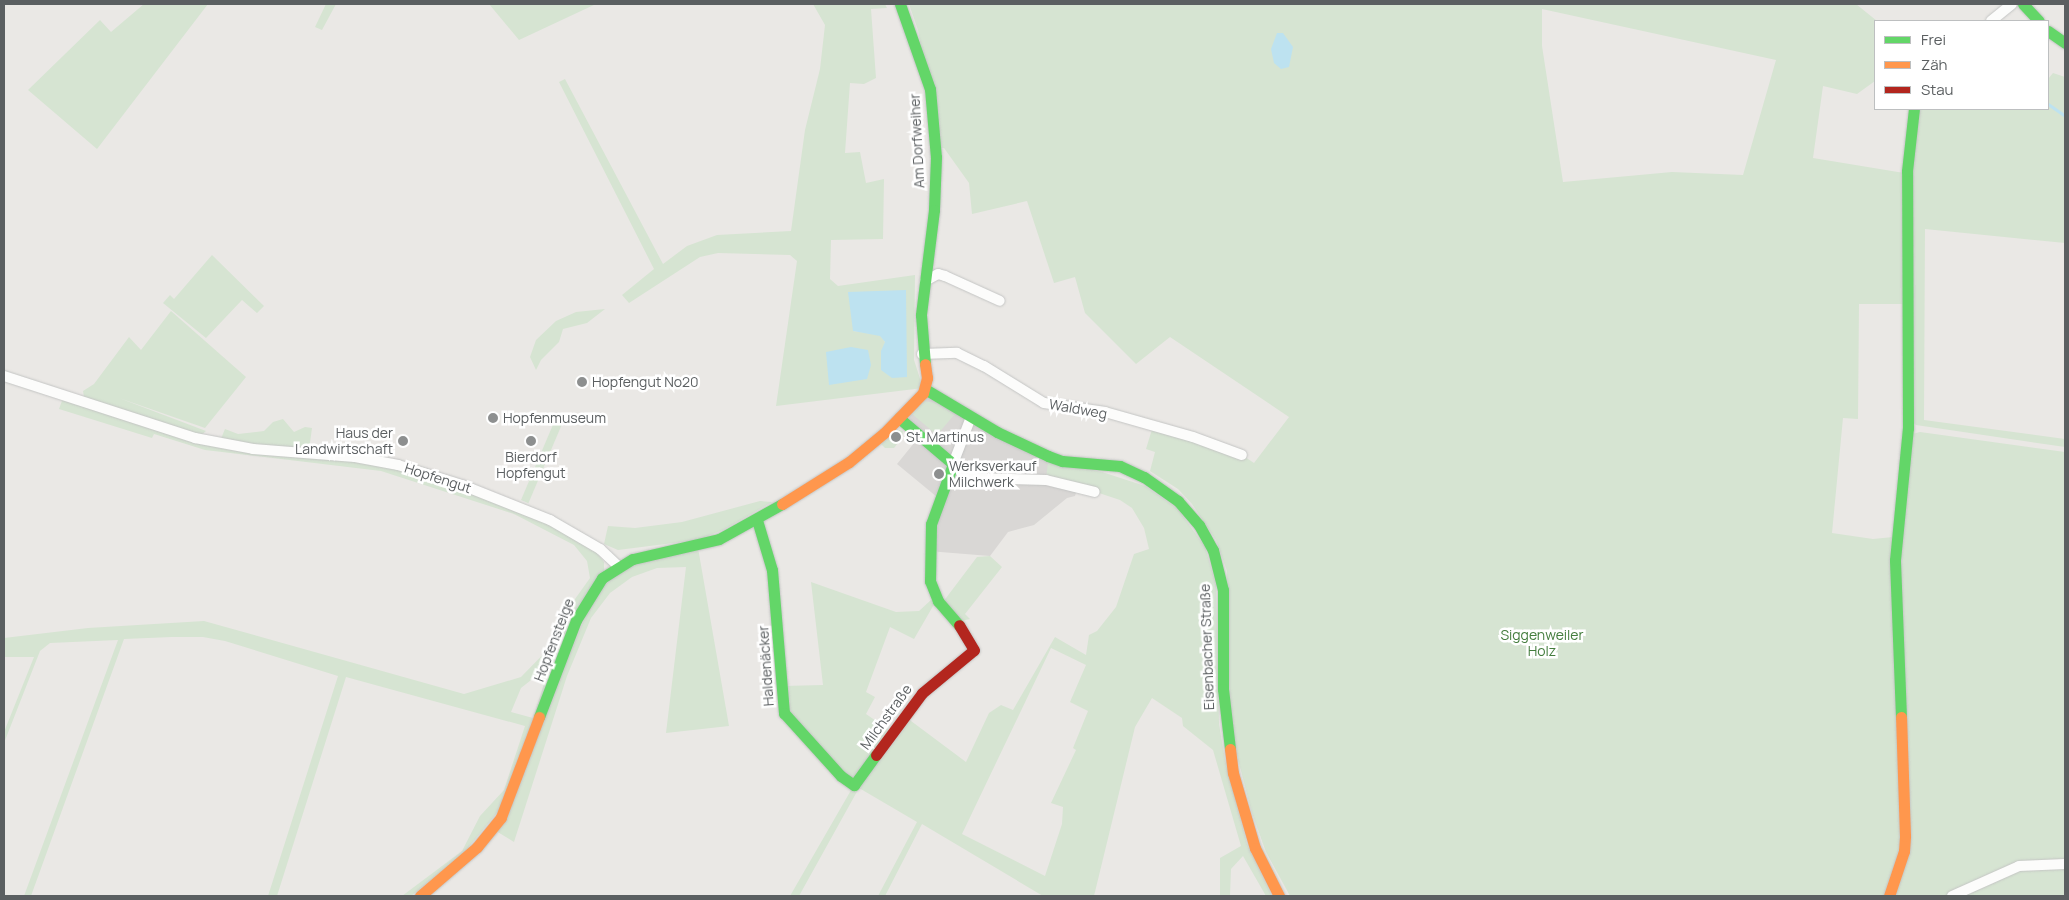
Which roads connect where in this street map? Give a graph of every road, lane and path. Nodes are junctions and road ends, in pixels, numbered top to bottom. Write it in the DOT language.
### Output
graph roads {
  1 [pos="900,4"];
  2 [pos="2012,4"];
  3 [pos="2023,4"];
  4 [pos="1992,20"];
  5 [pos="2038,20"];
  6 [pos="2049,32"];
  7 [pos="2065,43"];
  8 [pos="1914,110"];
  9 [pos="925,280"];
  10 [pos="1000,301"];
  11 [pos="922,354"];
  12 [pos="4,376"];
  13 [pos="925,389"];
  14 [pos="971,417"];
  15 [pos="899,418"];
  16 [pos="1242,455"];
  17 [pos="953,464"];
  18 [pos="1095,492"];
  19 [pos="757,520"];
  20 [pos="618,566"];
  21 [pos="854,784"];
  22 [pos="2065,864"];
  23 [pos="420,896"];
  24 [pos="1279,896"];
  25 [pos="1889,896"];
  26 [pos="1952,896"];
  1 -- 9 [label="street, Am Dorfweiher"];
  2 -- 4 [label="street"];
  3 -- 5 [label="street"];
  6 -- 7 [label="street"];
  8 -- 25 [label="street"];
  9 -- 10 [label="street"];
  9 -- 11 [label="street, Am Dorfweiher"];
  11 -- 13 [label="street, Am Dorfweiher"];
  11 -- 16 [label="street, Waldweg"];
  12 -- 20 [label="street, Hopfengut"];
  13 -- 14 [label="street, Eisenbacher Straße"];
  13 -- 15 [label="street, Hopfensteige"];
  14 -- 17 [label="street"];
  14 -- 24 [label="street, Eisenbacher Straße"];
  15 -- 17 [label="street"];
  15 -- 19 [label="street, Hopfensteige"];
  17 -- 18 [label="street"];
  17 -- 21 [label="street, Milchstraße"];
  19 -- 20 [label="street, Hopfensteige"];
  19 -- 21 [label="street, Haldenäcker"];
  20 -- 23 [label="street, Hopfensteige"];
  22 -- 26 [label="street"];
}
